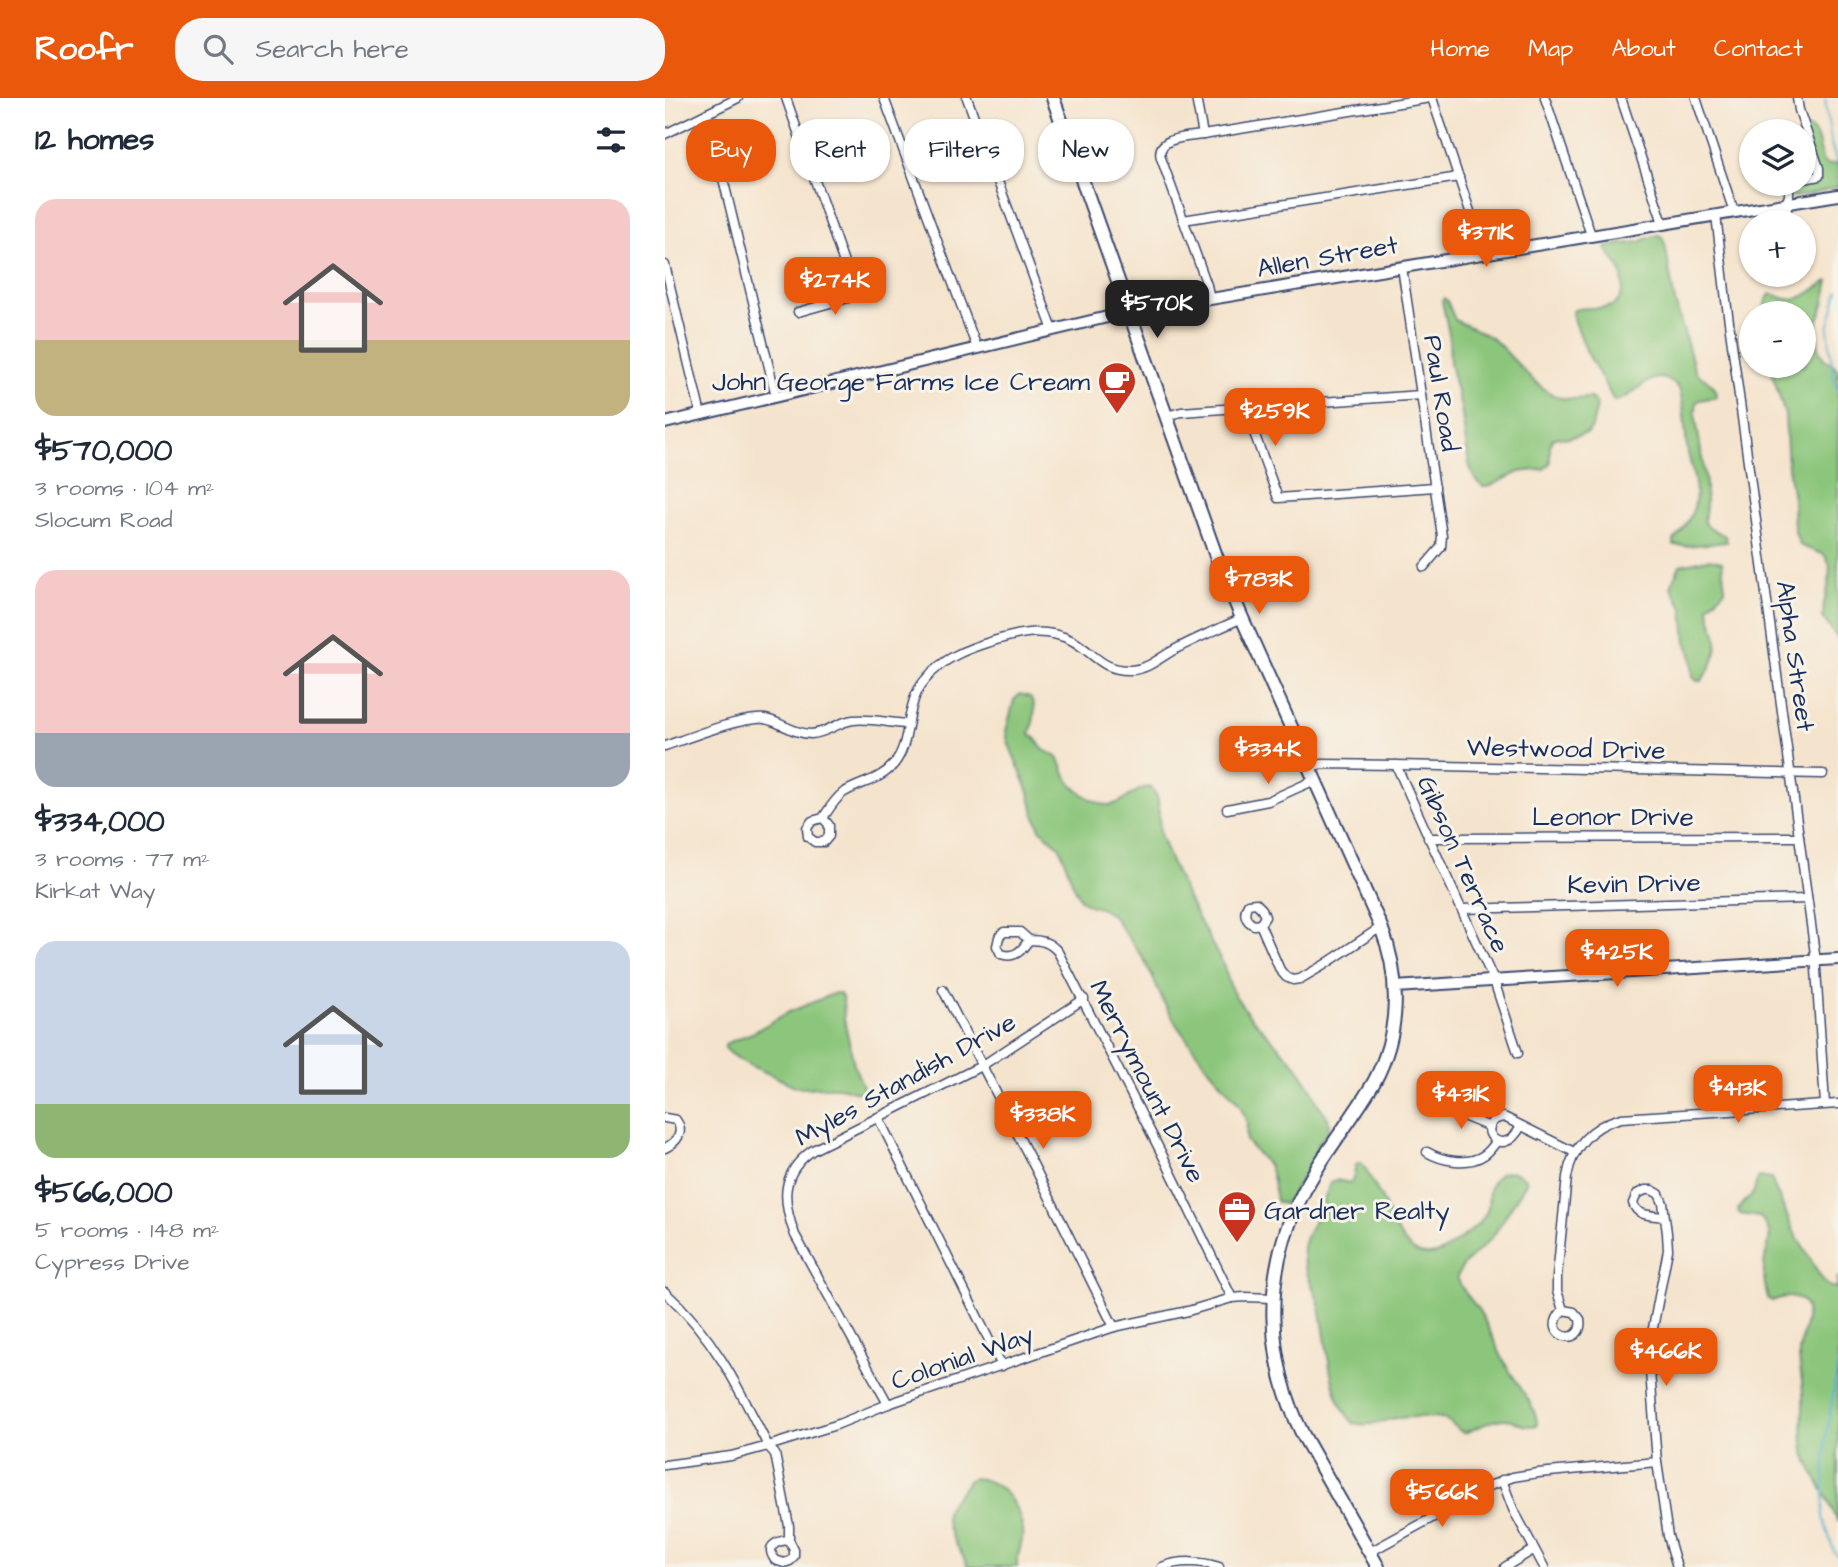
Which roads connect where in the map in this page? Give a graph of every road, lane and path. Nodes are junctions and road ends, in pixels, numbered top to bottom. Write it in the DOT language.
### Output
graph roads {
  1 [pos="738,98"];
  2 [pos="786,98"];
  3 [pos="884,98"];
  4 [pos="967,98"];
  5 [pos="1053,98"];
  6 [pos="1196,98"];
  7 [pos="1431,98"];
  8 [pos="1545,98"];
  9 [pos="1621,98"];
  10 [pos="1696,98"];
  11 [pos="1797,98"];
  12 [pos="707,113"];
  13 [pos="1803,119"];
  14 [pos="665,134"];
  15 [pos="1203,135"];
  16 [pos="1816,159"];
  17 [pos="1459,177"];
  18 [pos="1816,177"];
  19 [pos="1838,195"];
  20 [pos="1789,196"];
  21 [pos="1786,203"];
  22 [pos="1787,210"];
  23 [pos="1734,212"];
  24 [pos="1716,215"];
  25 [pos="1183,220"];
  26 [pos="1663,223"];
  27 [pos="1591,235"];
  28 [pos="1484,253"];
  29 [pos="665,265"];
  30 [pos="1402,267"];
  31 [pos="1210,299"];
  32 [pos="798,312"];
  33 [pos="1129,313"];
  34 [pos="1053,330"];
  35 [pos="977,348"];
  36 [pos="1421,395"];
  37 [pos="776,397"];
  38 [pos="1245,408"];
  39 [pos="701,415"];
  40 [pos="1166,416"];
  41 [pos="665,423"];
  42 [pos="1435,486"];
  43 [pos="1423,567"];
  44 [pos="1242,618"];
  45 [pos="907,724"];
  46 [pos="665,746"];
  47 [pos="1396,765"];
  48 [pos="1309,767"];
  49 [pos="1823,774"];
  50 [pos="1790,775"];
  51 [pos="1315,780"];
  52 [pos="1227,809"];
  53 [pos="824,818"];
  54 [pos="1799,836"];
  55 [pos="1428,838"];
  56 [pos="1807,899"];
  57 [pos="1462,909"];
  58 [pos="1260,924"];
  59 [pos="1381,927"];
  60 [pos="1029,940"];
  61 [pos="1838,959"];
  62 [pos="1815,961"];
  63 [pos="1494,981"];
  64 [pos="1395,987"];
  65 [pos="943,990"];
  66 [pos="1084,999"];
  67 [pos="1518,1053"];
  68 [pos="982,1065"];
  69 [pos="1825,1104"];
  70 [pos="1838,1104"];
  71 [pos="1452,1107"];
  72 [pos="878,1117"];
  73 [pos="665,1118"];
  74 [pos="1521,1126"];
  75 [pos="1490,1127"];
  76 [pos="1496,1142"];
  77 [pos="665,1148"];
  78 [pos="1427,1152"];
  79 [pos="1574,1152"];
  80 [pos="1664,1217"];
  81 [pos="665,1292"];
  82 [pos="1232,1298"];
  83 [pos="1273,1298"];
  84 [pos="1563,1310"];
  85 [pos="1114,1327"];
  86 [pos="1002,1366"];
  87 [pos="888,1404"];
  88 [pos="768,1446"];
  89 [pos="1657,1462"];
  90 [pos="665,1465"];
  91 [pos="1502,1480"];
  92 [pos="789,1540"];
  93 [pos="1533,1550"];
  94 [pos="1370,1552"];
  95 [pos="1162,1567"];
  96 [pos="1219,1567"];
  97 [pos="1378,1567"];
  98 [pos="1504,1567"];
  99 [pos="1543,1567"];
  100 [pos="1677,1567"];
  1 -- 12 [label="street"];
  2 -- 32 [label="street"];
  3 -- 35 [label="street"];
  4 -- 34 [label="street"];
  5 -- 33 [label="main road"];
  6 -- 15 [label="street"];
  7 -- 15 [label="street"];
  7 -- 17 [label="street"];
  8 -- 27 [label="street"];
  9 -- 26 [label="street"];
  10 -- 23 [label="street"];
  11 -- 13 [label="street"];
  12 -- 14 [label="street"];
  12 -- 37 [label="street"];
  15 -- 25 [label="street"];
  16 -- 18 [label="street"];
  17 -- 25 [label="street"];
  17 -- 28 [label="street"];
  19 -- 21 [label="street, Allen Street"];
  20 -- 21 [label="street"];
  21 -- 22 [label="street"];
  21 -- 23 [label="street, Allen Street"];
  23 -- 24 [label="street, Allen Street"];
  24 -- 26 [label="street, Allen Street"];
  24 -- 50 [label="street, Alpha Street"];
  25 -- 31 [label="street"];
  26 -- 27 [label="street, Allen Street"];
  27 -- 28 [label="street, Allen Street"];
  28 -- 30 [label="street, Allen Street"];
  29 -- 39 [label="street"];
  30 -- 31 [label="street, Allen Street"];
  30 -- 36 [label="street, Paul Road"];
  31 -- 33 [label="street, Allen Street"];
  33 -- 34 [label="street, Allen Street"];
  33 -- 40 [label="main road"];
  34 -- 35 [label="street, Allen Street"];
  35 -- 37 [label="street, Allen Street"];
  36 -- 38 [label="street"];
  36 -- 42 [label="street, Paul Road"];
  37 -- 39 [label="street, Allen Street"];
  38 -- 40 [label="street"];
  38 -- 42 [label="street"];
  39 -- 41 [label="street, Allen Street"];
  40 -- 44 [label="main road"];
  42 -- 43 [label="street, Paul Road"];
  44 -- 45 [label="street"];
  44 -- 48 [label="main road"];
  45 -- 46 [label="street"];
  45 -- 53 [label="street"];
  47 -- 48 [label="street, Westwood Drive"];
  47 -- 50 [label="street, Westwood Drive"];
  47 -- 55 [label="street, Gibson Terrace"];
  48 -- 51 [label="main road"];
  49 -- 50 [label="street, Westwood Drive"];
  50 -- 54 [label="street, Alpha Street"];
  51 -- 52 [label="street"];
  51 -- 59 [label="main road"];
  54 -- 55 [label="street, Leonor Drive"];
  54 -- 56 [label="street, Alpha Street"];
  55 -- 57 [label="street, Gibson Terrace"];
  56 -- 57 [label="street, Kevin Drive"];
  56 -- 62 [label="street, Alpha Street"];
  57 -- 63 [label="street, Gibson Terrace"];
  58 -- 59 [label="street"];
  59 -- 64 [label="main road"];
  60 -- 66 [label="street, Merrymount Drive"];
  61 -- 62 [label="street"];
  62 -- 63 [label="street"];
  62 -- 69 [label="street, Alpha Street"];
  63 -- 64 [label="street"];
  63 -- 67 [label="street, Gibson Terrace"];
  64 -- 83 [label="main road"];
  65 -- 68 [label="street"];
  66 -- 68 [label="street, Myles Standish Drive"];
  66 -- 82 [label="street, Merrymount Drive"];
  68 -- 72 [label="street, Myles Standish Drive"];
  68 -- 85 [label="street"];
  69 -- 70 [label="street"];
  69 -- 79 [label="street"];
  71 -- 75 [label="street"];
  72 -- 86 [label="street"];
  72 -- 87 [label="street, Myles Standish Drive"];
  73 -- 77 [label="street"];
  74 -- 75 [label="street"];
  74 -- 76 [label="street"];
  74 -- 79 [label="street"];
  75 -- 76 [label="street"];
  76 -- 78 [label="street"];
  79 -- 84 [label="street"];
  80 -- 89 [label="street"];
  81 -- 88 [label="street"];
  82 -- 83 [label="street, Colonial Way"];
  82 -- 85 [label="street, Colonial Way"];
  83 -- 94 [label="main road"];
  85 -- 86 [label="street, Colonial Way"];
  86 -- 87 [label="street, Colonial Way"];
  87 -- 88 [label="street, Colonial Way"];
  88 -- 90 [label="street, Colonial Way"];
  88 -- 92 [label="street"];
  89 -- 91 [label="street"];
  89 -- 100 [label="street"];
  91 -- 93 [label="street"];
  91 -- 94 [label="street"];
  93 -- 98 [label="street"];
  93 -- 99 [label="street"];
  94 -- 97 [label="main road"];
  95 -- 96 [label="street"];
}
